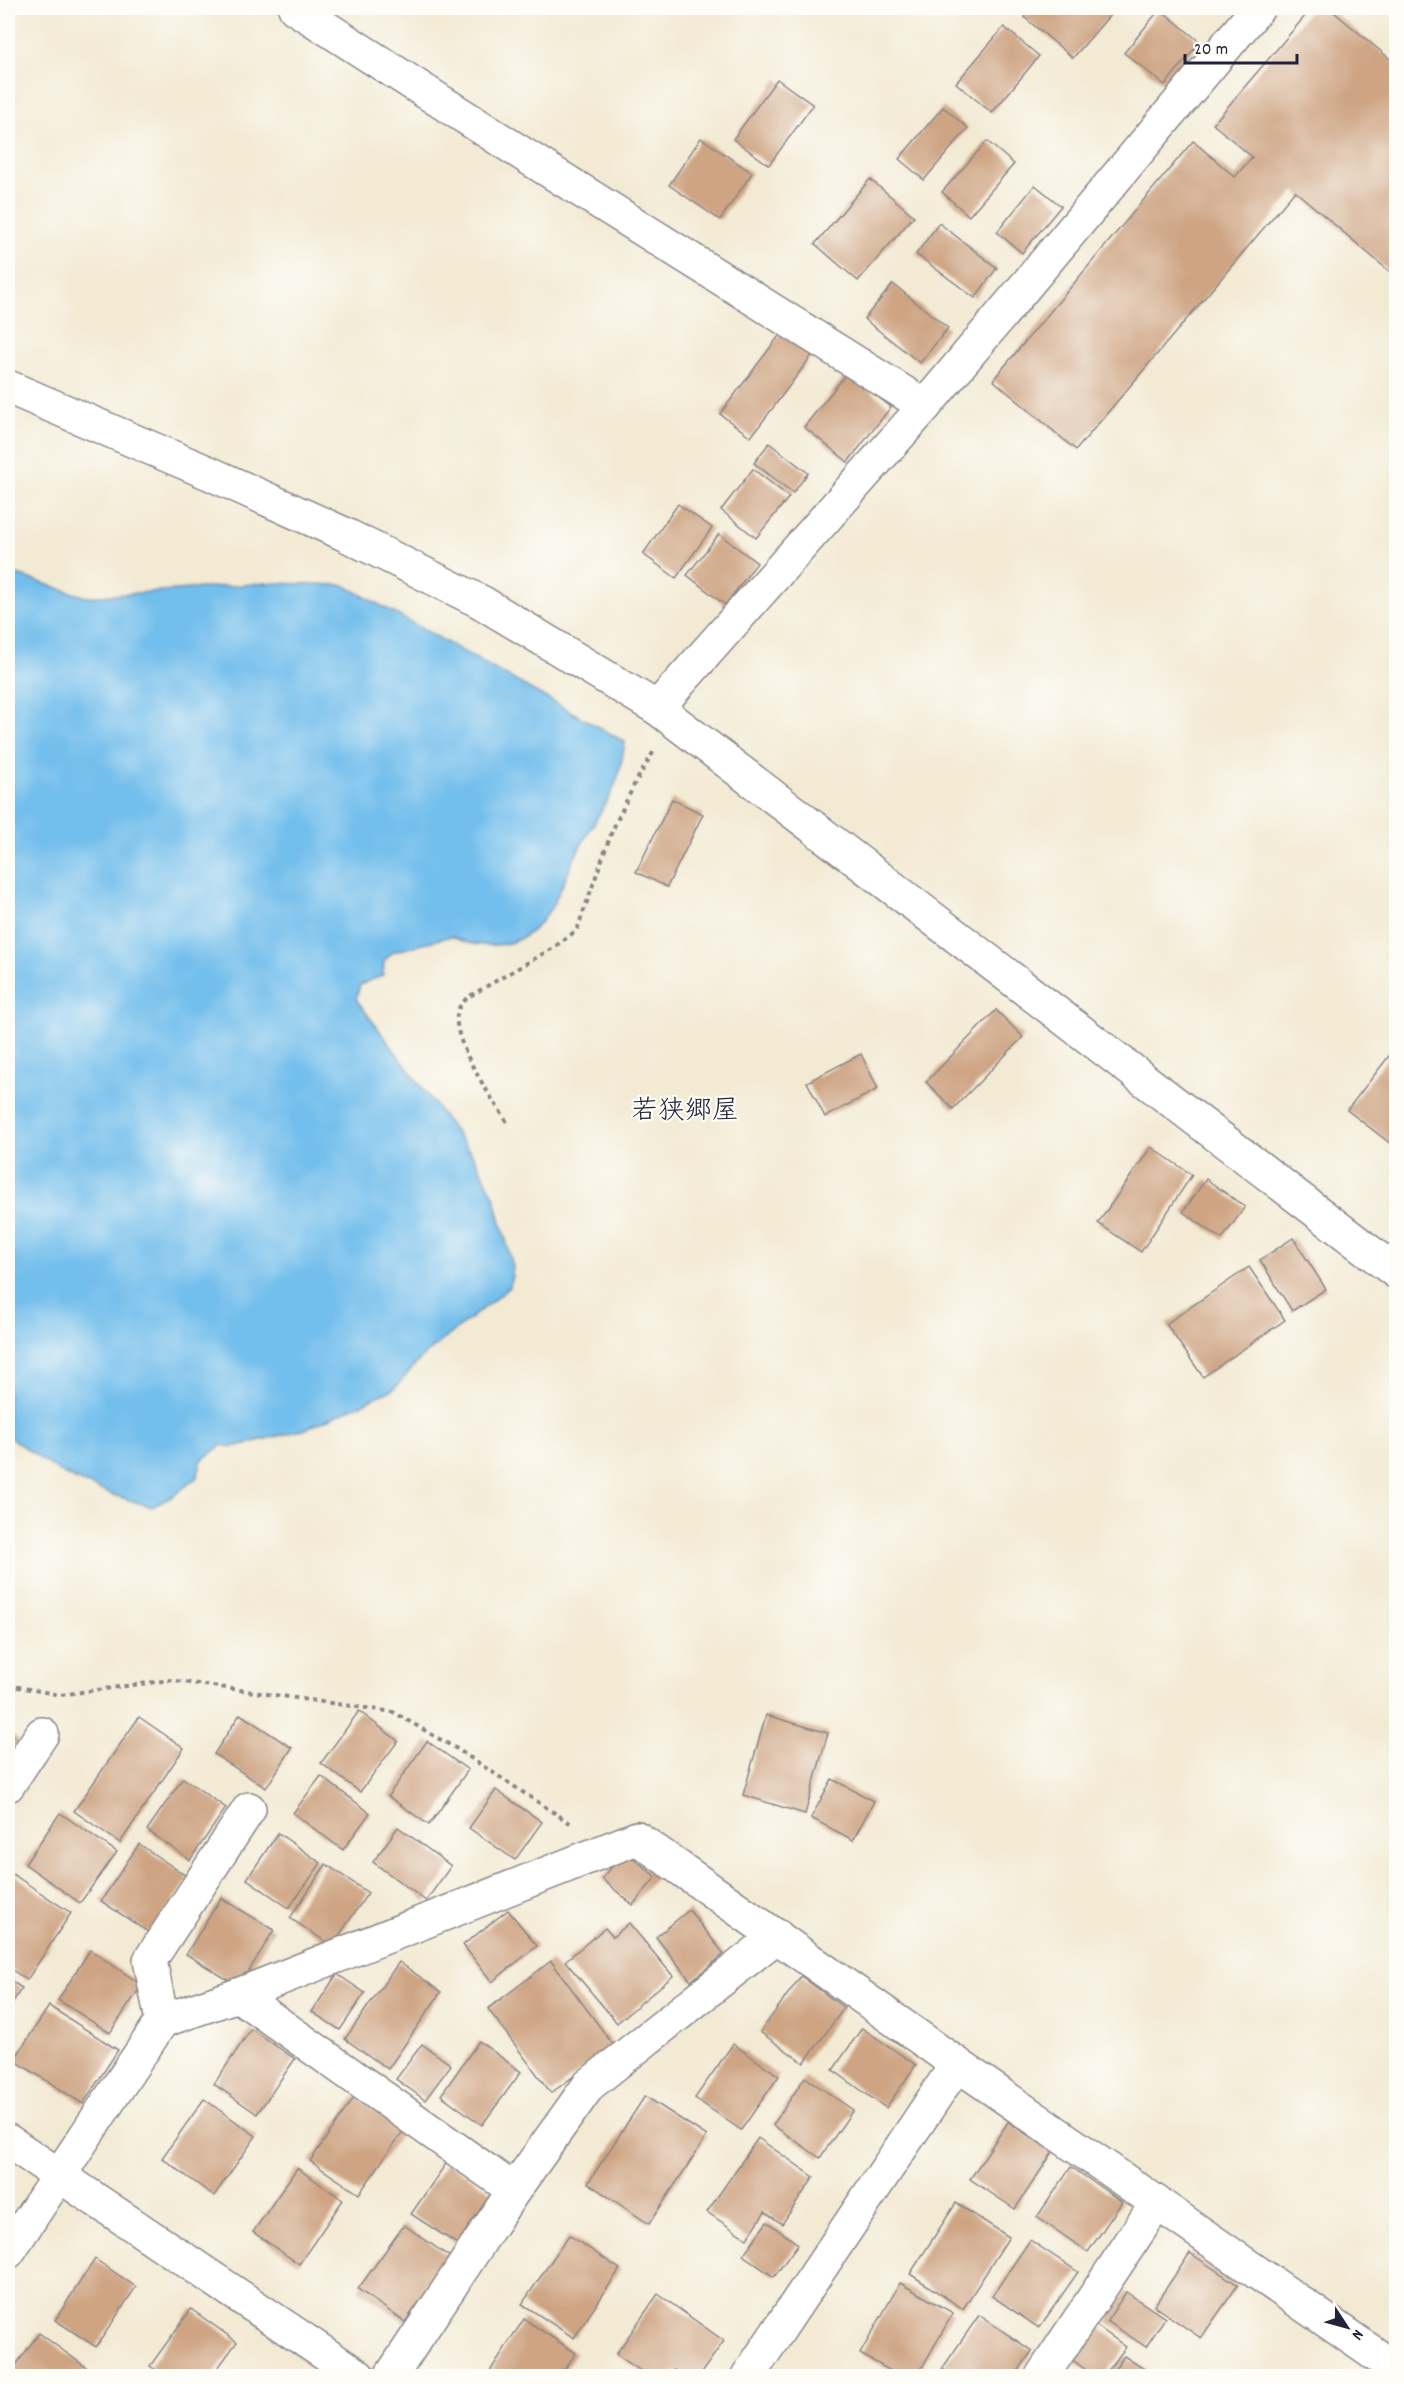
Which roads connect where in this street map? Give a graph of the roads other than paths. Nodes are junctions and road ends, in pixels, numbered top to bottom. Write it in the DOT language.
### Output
graph roads {
  1 [pos="295,8"];
  2 [pos="1258,8"];
  3 [pos="8,387"];
  4 [pos="925,406"];
  5 [pos="665,714"];
  6 [pos="1396,1272"];
  7 [pos="42,1734"];
  8 [pos="8,1785"];
  9 [pos="249,1809"];
  10 [pos="777,1936"];
  11 [pos="238,1995"];
  12 [pos="162,2021"];
  13 [pos="957,2064"];
  14 [pos="8,2141"];
  15 [pos="58,2175"];
  16 [pos="514,2190"];
  17 [pos="1157,2203"];
  18 [pos="8,2252"];
  19 [pos="1396,2369"];
  20 [pos="358,2376"];
  21 [pos="391,2376"];
  22 [pos="748,2376"];
  23 [pos="1042,2376"];
  1 -- 4 [label="street"];
  2 -- 4 [label="street"];
  3 -- 5 [label="street"];
  4 -- 5 [label="street"];
  5 -- 6 [label="street"];
  7 -- 8 [label="street"];
  9 -- 12 [label="street"];
  10 -- 11 [label="street"];
  10 -- 13 [label="street"];
  10 -- 16 [label="street"];
  11 -- 12 [label="street"];
  11 -- 16 [label="street"];
  12 -- 15 [label="street"];
  13 -- 17 [label="street"];
  13 -- 22 [label="street"];
  14 -- 15 [label="street"];
  15 -- 18 [label="street"];
  15 -- 20 [label="street"];
  16 -- 21 [label="street"];
  17 -- 19 [label="street"];
  17 -- 23 [label="street"];
}
